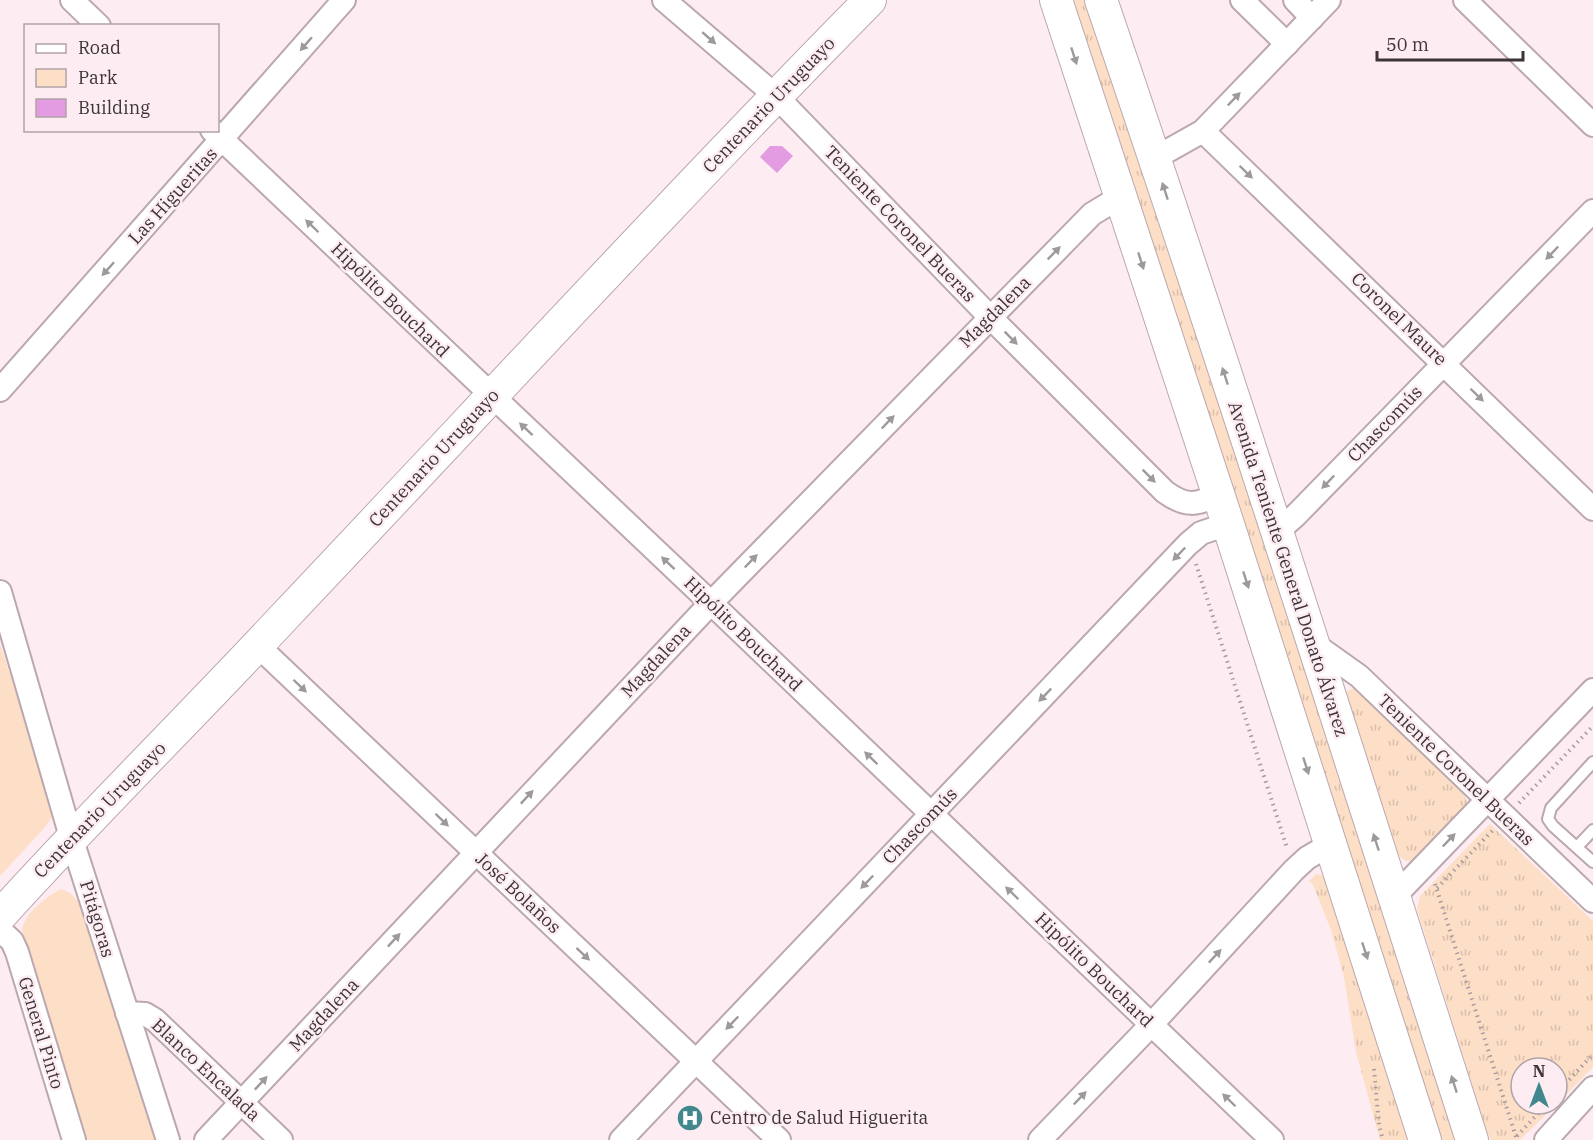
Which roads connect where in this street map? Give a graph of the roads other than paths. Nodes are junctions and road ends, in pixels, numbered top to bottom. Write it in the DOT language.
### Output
graph roads {
  1 [pos="72,0"];
  2 [pos="344,0"];
  3 [pos="664,0"];
  4 [pos="870,0"];
  5 [pos="1056,0"];
  6 [pos="1101,0"];
  7 [pos="1242,0"];
  8 [pos="1295,0"];
  9 [pos="1329,0"];
  10 [pos="1464,0"];
  11 [pos="1312,18"];
  12 [pos="97,24"];
  13 [pos="1287,44"];
  14 [pos="776,96"];
  15 [pos="1593,125"];
  16 [pos="1203,131"];
  17 [pos="217,135"];
  18 [pos="1155,158"];
  19 [pos="1120,196"];
  20 [pos="1593,211"];
  21 [pos="990,317"];
  22 [pos="1445,363"];
  23 [pos="0,390"];
  24 [pos="492,397"];
  25 [pos="1218,495"];
  26 [pos="1185,503"];
  27 [pos="1593,509"];
  28 [pos="1228,524"];
  29 [pos="1276,533"];
  30 [pos="1199,534"];
  31 [pos="0,592"];
  32 [pos="711,603"];
  33 [pos="1314,644"];
  34 [pos="258,646"];
  35 [pos="1593,690"];
  36 [pos="1593,762"];
  37 [pos="1488,800"];
  38 [pos="930,815"];
  39 [pos="1593,830"];
  40 [pos="71,837"];
  41 [pos="1331,844"];
  42 [pos="1577,847"];
  43 [pos="475,852"];
  44 [pos="1593,862"];
  45 [pos="1394,897"];
  46 [pos="1593,901"];
  47 [pos="0,916"];
  48 [pos="0,930"];
  49 [pos="127,1013"];
  50 [pos="1151,1025"];
  51 [pos="696,1061"];
  52 [pos="1593,1088"];
  53 [pos="242,1104"];
  54 [pos="74,1140"];
  55 [pos="168,1140"];
  56 [pos="206,1140"];
  57 [pos="281,1140"];
  58 [pos="621,1140"];
  59 [pos="779,1140"];
  60 [pos="1040,1140"];
  61 [pos="1272,1140"];
  62 [pos="1425,1140"];
  63 [pos="1472,1140"];
  64 [pos="1546,1140"];
  1 -- 12 [label="street"];
  2 -- 17 [label="street, Las Higueritas, one-way"];
  3 -- 14 [label="street, Teniente Coronel Bueras, one-way"];
  4 -- 14 [label="main road, Centenario Uruguayo"];
  5 -- 19 [label="main road, one-way"];
  6 -- 18 [label="main road, Avenida Teniente General Donato Álvarez"];
  7 -- 13 [label="street"];
  8 -- 11 [label="street"];
  9 -- 11 [label="street"];
  10 -- 15 [label="street"];
  11 -- 13 [label="street"];
  16 -- 13 [label="street, one-way"];
  14 -- 21 [label="street, Teniente Coronel Bueras"];
  14 -- 24 [label="main road, Centenario Uruguayo"];
  16 -- 18 [label="street"];
  16 -- 22 [label="street, Coronel Maure, one-way"];
  17 -- 23 [label="street, Las Higueritas, one-way"];
  24 -- 17 [label="street, Hipólito Bouchard, one-way"];
  29 -- 18 [label="main road, Avenida Teniente General Donato Álvarez, one-way"];
  21 -- 19 [label="street, Magdalena, one-way"];
  19 -- 25 [label="main road, one-way"];
  20 -- 22 [label="street, Chascomús, one-way"];
  21 -- 26 [label="street, Teniente Coronel Bueras, one-way"];
  32 -- 21 [label="street, Magdalena, one-way"];
  22 -- 27 [label="street, Coronel Maure, one-way"];
  22 -- 29 [label="street, Chascomús, one-way"];
  32 -- 24 [label="street, Hipólito Bouchard, one-way"];
  24 -- 34 [label="main road, Centenario Uruguayo"];
  25 -- 26 [label="street"];
  25 -- 28 [label="main road"];
  26 -- 30 [label="street"];
  28 -- 30 [label="street, Chascomús"];
  28 -- 41 [label="main road, one-way"];
  29 -- 33 [label="main road, Avenida Teniente General Donato Álvarez"];
  30 -- 38 [label="street, Chascomús, one-way"];
  31 -- 40 [label="street, Pitágoras"];
  38 -- 32 [label="street, Hipólito Bouchard, one-way"];
  43 -- 32 [label="street, Magdalena, one-way"];
  33 -- 37 [label="street, Teniente Coronel Bueras"];
  45 -- 33 [label="main road, Avenida Teniente General Donato Álvarez, one-way"];
  34 -- 40 [label="main road, Centenario Uruguayo"];
  34 -- 43 [label="street, José Bolaños, one-way"];
  35 -- 37 [label="street"];
  36 -- 42 [label="lane"];
  45 -- 37 [label="street, one-way"];
  37 -- 46 [label="street, Teniente Coronel Bueras"];
  50 -- 38 [label="street, Hipólito Bouchard, one-way"];
  38 -- 51 [label="street, Chascomús, one-way"];
  39 -- 42 [label="lane"];
  40 -- 47 [label="main road, Centenario Uruguayo"];
  40 -- 49 [label="street, Pitágoras"];
  50 -- 41 [label="street, one-way"];
  41 -- 62 [label="main road, one-way"];
  42 -- 44 [label="lane"];
  43 -- 51 [label="street, José Bolaños, one-way"];
  53 -- 43 [label="street, Magdalena, one-way"];
  63 -- 45 [label="main road, Avenida Teniente General Donato Álvarez, one-way"];
  48 -- 54 [label="street, General Pinto"];
  49 -- 53 [label="street, Blanco Encalada"];
  49 -- 55 [label="street, Pitágoras"];
  60 -- 50 [label="street, one-way"];
  61 -- 50 [label="street, Hipólito Bouchard, one-way"];
  51 -- 58 [label="street, Chascomús"];
  51 -- 59 [label="street, José Bolaños"];
  52 -- 64 [label="street"];
  53 -- 56 [label="street, Magdalena"];
  53 -- 57 [label="street, Blanco Encalada"];
}
